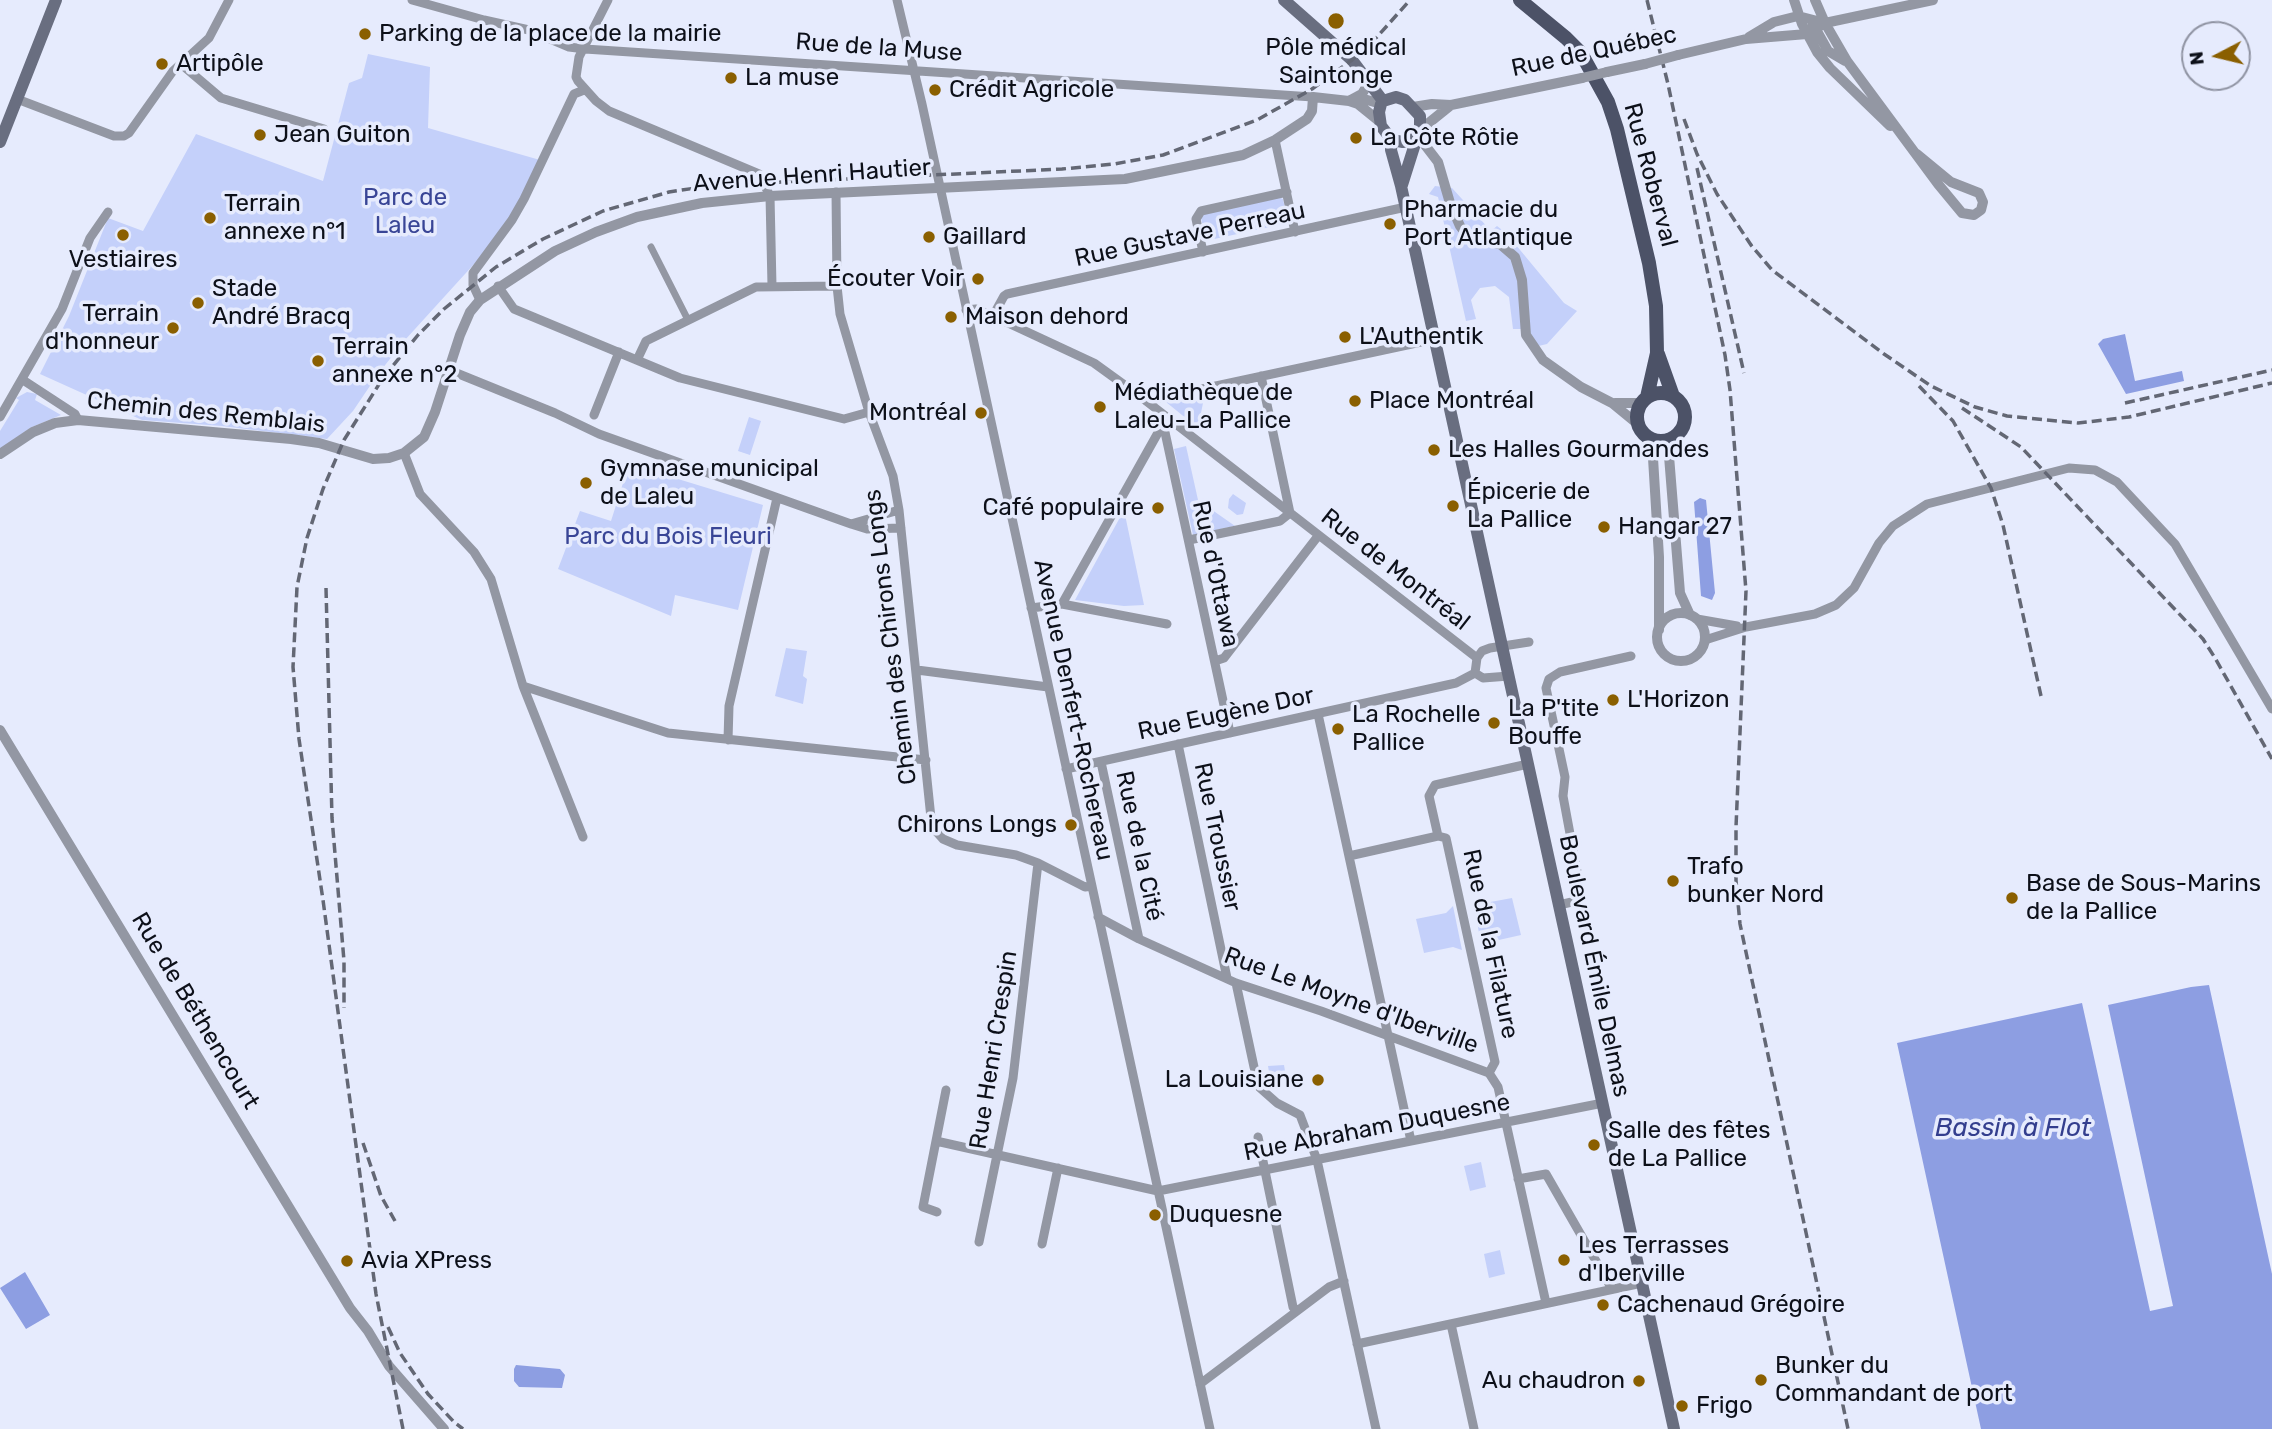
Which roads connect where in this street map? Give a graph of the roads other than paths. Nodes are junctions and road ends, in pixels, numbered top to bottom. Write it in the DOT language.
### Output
graph roads {
  1 [pos="56,0"];
  2 [pos="229,0"];
  3 [pos="412,0"];
  4 [pos="608,0"];
  5 [pos="897,0"];
  6 [pos="1284,0"];
  7 [pos="1520,0"];
  8 [pos="1794,0"];
  9 [pos="1815,0"];
  10 [pos="1933,0"];
  11 [pos="1811,24"];
  12 [pos="1746,39"];
  13 [pos="585,49"];
  14 [pos="181,64"];
  15 [pos="915,72"];
  16 [pos="1366,78"];
  17 [pos="584,90"];
  18 [pos="1313,97"];
  19 [pos="17,99"];
  20 [pos="1353,99"];
  21 [pos="1387,101"];
  22 [pos="1451,105"];
  23 [pos="1413,107"];
  24 [pos="1379,121"];
  25 [pos="324,129"];
  26 [pos="1418,135"];
  27 [pos="1902,137"];
  28 [pos="1275,140"];
  29 [pos="1392,140"];
  30 [pos="0,142"];
  31 [pos="1917,154"];
  32 [pos="1401,186"];
  33 [pos="940,188"];
  34 [pos="836,192"];
  35 [pos="1287,192"];
  36 [pos="770,196"];
  37 [pos="1406,207"];
  38 [pos="108,212"];
  39 [pos="1295,232"];
  40 [pos="651,247"];
  41 [pos="1203,252"];
  42 [pos="498,286"];
  43 [pos="772,286"];
  44 [pos="836,286"];
  45 [pos="480,300"];
  46 [pos="966,310"];
  47 [pos="993,316"];
  48 [pos="688,320"];
  49 [pos="1435,338"];
  50 [pos="619,352"];
  51 [pos="1657,353"];
  52 [pos="637,360"];
  53 [pos="449,370"];
  54 [pos="1261,376"];
  55 [pos="23,380"];
  56 [pos="1673,396"];
  57 [pos="1645,400"];
  58 [pos="1146,401"];
  59 [pos="1612,402"];
  60 [pos="869,412"];
  61 [pos="594,415"];
  62 [pos="0,417"];
  63 [pos="78,419"];
  64 [pos="1165,420"];
  65 [pos="1644,431"];
  66 [pos="1669,439"];
  67 [pos="0,453"];
  68 [pos="404,453"];
  69 [pos="777,498"];
  70 [pos="899,510"];
  71 [pos="1290,513"];
  72 [pos="851,524"];
  73 [pos="901,528"];
  74 [pos="1318,536"];
  75 [pos="1188,540"];
  76 [pos="1062,604"];
  77 [pos="1031,608"];
  78 [pos="1693,617"];
  79 [pos="1167,624"];
  80 [pos="1746,627"];
  81 [pos="1659,630"];
  82 [pos="1705,640"];
  83 [pos="1529,642"];
  84 [pos="1502,646"];
  85 [pos="1631,656"];
  86 [pos="1477,658"];
  87 [pos="1215,661"];
  88 [pos="916,670"];
  89 [pos="1475,673"];
  90 [pos="1509,676"];
  91 [pos="523,686"];
  92 [pos="1048,687"];
  93 [pos="2272,709"];
  94 [pos="1318,714"];
  95 [pos="0,730"];
  96 [pos="1230,733"];
  97 [pos="728,740"];
  98 [pos="1178,744"];
  99 [pos="926,760"];
  100 [pos="1101,762"];
  101 [pos="1528,764"];
  102 [pos="1066,769"];
  103 [pos="1438,836"];
  104 [pos="583,837"];
  105 [pos="1349,856"];
  106 [pos="1038,863"];
  107 [pos="1091,886"];
  108 [pos="1559,905"];
  109 [pos="1098,917"];
  110 [pos="1139,939"];
  111 [pos="1231,981"];
  112 [pos="1388,1035"];
  113 [pos="1489,1073"];
  114 [pos="946,1090"];
  115 [pos="1603,1103"];
  116 [pos="1505,1122"];
  117 [pos="1258,1137"];
  118 [pos="936,1141"];
  119 [pos="1411,1141"];
  120 [pos="998,1154"];
  121 [pos="1318,1160"];
  122 [pos="1058,1168"];
  123 [pos="1265,1170"];
  124 [pos="1518,1179"];
  125 [pos="1158,1191"];
  126 [pos="937,1212"];
  127 [pos="979,1242"];
  128 [pos="1042,1244"];
  129 [pos="1344,1282"];
  130 [pos="1642,1283"];
  131 [pos="1612,1289"];
  132 [pos="1545,1303"];
  133 [pos="1297,1311"];
  134 [pos="354,1314"];
  135 [pos="1451,1324"];
  136 [pos="1357,1344"];
  137 [pos="1200,1384"];
  138 [pos="1671,1428"];
  139 [pos="437,1429"];
  140 [pos="443,1429"];
  141 [pos="1210,1429"];
  142 [pos="1222,1429"];
  143 [pos="1376,1429"];
  144 [pos="1474,1429"];
  1 -- 19 [label="main road"];
  2 -- 14 [label="street"];
  3 -- 13 [label="street, Rue de la Muse"];
  4 -- 13 [label="street"];
  5 -- 15 [label="street, Avenue Denfert-Rochereau"];
  6 -- 16 [label="main road"];
  7 -- 51 [label="main road, Rue Roberval"];
  8 -- 11 [label="street"];
  9 -- 11 [label="street"];
  10 -- 11 [label="street, Rue de Québec"];
  11 -- 12 [label="street, Rue de Québec"];
  11 -- 12 [label="street, Rue de Québec"];
  11 -- 27 [label="street"];
  11 -- 27 [label="street"];
  12 -- 22 [label="street, Rue de Québec, bridge"];
  13 -- 15 [label="street, Rue de la Muse"];
  13 -- 17 [label="street"];
  14 -- 19 [label="street"];
  14 -- 25 [label="street"];
  15 -- 18 [label="street, Rue de la Muse"];
  15 -- 33 [label="street, Avenue Denfert-Rochereau"];
  16 -- 20 [label="street"];
  16 -- 21 [label="main road"];
  17 -- 36 [label="street"];
  17 -- 45 [label="street"];
  18 -- 20 [label="street, Rue de la Muse"];
  18 -- 28 [label="street, Avenue Henri Hautier"];
  19 -- 30 [label="main road"];
  20 -- 21 [label="street, Rue de la Muse"];
  20 -- 24 [label="street"];
  21 -- 23 [label="main road"];
  21 -- 24 [label="main road"];
  22 -- 23 [label="street, Rue de Québec"];
  22 -- 26 [label="street, Rue de Québec"];
  23 -- 26 [label="main road"];
  24 -- 29 [label="main road"];
  26 -- 29 [label="main road"];
  26 -- 32 [label="main road"];
  26 -- 59 [label="street"];
  27 -- 31 [label="street"];
  28 -- 33 [label="street, Avenue Henri Hautier"];
  28 -- 35 [label="street"];
  29 -- 32 [label="main road, Boulevard Émile Delmas"];
  31 -- 31 [label="street"];
  32 -- 37 [label="main road, Boulevard Émile Delmas"];
  33 -- 34 [label="street, Avenue Henri Hautier"];
  33 -- 46 [label="street, Avenue Denfert-Rochereau"];
  34 -- 36 [label="street, Avenue Henri Hautier"];
  34 -- 44 [label="street, Chemin des Chirons Longs"];
  35 -- 39 [label="street"];
  35 -- 41 [label="street"];
  36 -- 42 [label="street, Avenue Henri Hautier"];
  36 -- 43 [label="street"];
  37 -- 39 [label="street, Rue Gustave Perreau"];
  37 -- 49 [label="main road, Boulevard Émile Delmas"];
  38 -- 55 [label="street"];
  39 -- 41 [label="street, Rue Gustave Perreau"];
  40 -- 48 [label="street"];
  41 -- 47 [label="street, Rue Gustave Perreau"];
  42 -- 45 [label="street, Avenue Henri Hautier"];
  42 -- 50 [label="street"];
  43 -- 44 [label="street"];
  43 -- 48 [label="street"];
  44 -- 60 [label="street, Chemin des Chirons Longs"];
  45 -- 53 [label="street, Avenue Henri Hautier"];
  46 -- 47 [label="street, Rue de Montréal"];
  46 -- 77 [label="street, Avenue Denfert-Rochereau"];
  47 -- 58 [label="street, Rue de Montréal"];
  48 -- 52 [label="street"];
  49 -- 54 [label="street"];
  49 -- 84 [label="main road, Boulevard Émile Delmas"];
  50 -- 52 [label="street"];
  50 -- 61 [label="street"];
  51 -- 56 [label="main road, Rue Roberval"];
  51 -- 57 [label="main road, Rue Roberval"];
  52 -- 60 [label="street"];
  53 -- 68 [label="street, Avenue Henri Hautier"];
  53 -- 69 [label="street"];
  54 -- 58 [label="street"];
  54 -- 71 [label="street"];
  55 -- 62 [label="street"];
  55 -- 63 [label="street"];
  56 -- 57 [label="main road"];
  56 -- 66 [label="main road"];
  57 -- 59 [label="street"];
  57 -- 65 [label="main road"];
  58 -- 64 [label="street, Rue de Montréal"];
  59 -- 65 [label="street"];
  60 -- 70 [label="street, Chemin des Chirons Longs"];
  63 -- 67 [label="street, Chemin des Remblais"];
  63 -- 68 [label="street, Chemin des Remblais"];
  64 -- 71 [label="street, Rue de Montréal"];
  64 -- 75 [label="street, Rue d'Ottawa"];
  64 -- 76 [label="street"];
  65 -- 66 [label="main road"];
  65 -- 81 [label="street"];
  66 -- 78 [label="street"];
  68 -- 91 [label="street"];
  69 -- 72 [label="street"];
  69 -- 97 [label="street"];
  70 -- 72 [label="street"];
  70 -- 73 [label="street, Chemin des Chirons Longs"];
  71 -- 74 [label="street, Rue de Montréal"];
  71 -- 75 [label="street, Rue de Montréal"];
  72 -- 73 [label="street"];
  73 -- 88 [label="street, Chemin des Chirons Longs"];
  74 -- 86 [label="street, Rue de Montréal"];
  74 -- 87 [label="street"];
  75 -- 87 [label="street, Rue d'Ottawa"];
  76 -- 77 [label="street"];
  76 -- 79 [label="street"];
  77 -- 92 [label="street, Avenue Denfert-Rochereau"];
  78 -- 80 [label="street"];
  78 -- 81 [label="street"];
  78 -- 82 [label="street"];
  80 -- 82 [label="street"];
  80 -- 93 [label="street"];
  81 -- 82 [label="street"];
  83 -- 84 [label="street"];
  84 -- 86 [label="street"];
  84 -- 90 [label="main road, Boulevard Émile Delmas"];
  85 -- 108 [label="street"];
  86 -- 89 [label="street"];
  87 -- 96 [label="street, Rue d'Ottawa"];
  88 -- 92 [label="street"];
  88 -- 99 [label="street, Chemin des Chirons Longs"];
  89 -- 90 [label="street"];
  89 -- 94 [label="street, Rue Eugène Dor"];
  90 -- 101 [label="main road, Boulevard Émile Delmas"];
  91 -- 97 [label="street"];
  91 -- 104 [label="street"];
  92 -- 102 [label="street, Avenue Denfert-Rochereau"];
  94 -- 96 [label="street, Rue Eugène Dor"];
  94 -- 105 [label="street"];
  95 -- 134 [label="street, Rue de Béthencourt"];
  96 -- 98 [label="street, Rue Eugène Dor"];
  97 -- 99 [label="street"];
  98 -- 100 [label="street, Rue Eugène Dor"];
  98 -- 111 [label="street, Rue Troussier"];
  99 -- 106 [label="street, Chemin des Chirons Longs"];
  100 -- 102 [label="street, Rue Eugène Dor"];
  100 -- 110 [label="street, Rue de la Cité"];
  101 -- 103 [label="street"];
  101 -- 108 [label="main road, Boulevard Émile Delmas"];
  102 -- 107 [label="street, Avenue Denfert-Rochereau"];
  103 -- 105 [label="street, Rue de la Filature"];
  103 -- 113 [label="street, Rue de la Filature"];
  105 -- 112 [label="street"];
  106 -- 107 [label="street, Chemin des Chirons Longs"];
  106 -- 120 [label="street, Rue Henri Crespin"];
  107 -- 109 [label="street, Avenue Denfert-Rochereau"];
  108 -- 115 [label="main road, Boulevard Émile Delmas"];
  109 -- 110 [label="street, Rue Le Moyne d'Iberville"];
  109 -- 125 [label="street, Avenue Denfert-Rochereau"];
  110 -- 111 [label="street, Rue Le Moyne d'Iberville"];
  111 -- 112 [label="street, Rue Le Moyne d'Iberville"];
  111 -- 121 [label="street, Rue Troussier"];
  112 -- 113 [label="street, Rue Le Moyne d'Iberville"];
  112 -- 119 [label="street"];
  113 -- 116 [label="street, Rue Le Moyne d'Iberville"];
  114 -- 118 [label="street"];
  115 -- 116 [label="street, Rue Abraham Duquesne"];
  115 -- 130 [label="main road, Boulevard Émile Delmas"];
  116 -- 119 [label="street, Rue Abraham Duquesne"];
  116 -- 124 [label="street, Rue Le Moyne d'Iberville"];
  117 -- 123 [label="street"];
  118 -- 120 [label="street"];
  118 -- 126 [label="street"];
  119 -- 121 [label="street, Rue Abraham Duquesne"];
  120 -- 122 [label="street"];
  120 -- 127 [label="street, Rue Henri Crespin"];
  121 -- 123 [label="street, Rue Abraham Duquesne"];
  121 -- 129 [label="street, Rue Troussier"];
  122 -- 125 [label="street"];
  122 -- 128 [label="street"];
  123 -- 125 [label="street, Rue Abraham Duquesne"];
  123 -- 133 [label="street"];
  124 -- 131 [label="street"];
  124 -- 132 [label="street, Rue Le Moyne d'Iberville"];
  125 -- 137 [label="street, Avenue Denfert-Rochereau"];
  129 -- 133 [label="street"];
  129 -- 136 [label="street, Rue Troussier"];
  130 -- 131 [label="street"];
  130 -- 138 [label="main road, Boulevard Émile Delmas"];
  131 -- 132 [label="street"];
  132 -- 135 [label="street"];
  133 -- 137 [label="street"];
  134 -- 139 [label="street, Rue de Béthencourt"];
  134 -- 140 [label="street, Rue de Béthencourt"];
  135 -- 136 [label="street"];
  135 -- 144 [label="street"];
  136 -- 143 [label="street, Rue Troussier"];
  137 -- 141 [label="street, Avenue Denfert-Rochereau"];
  141 -- 142 [label="street, Avenue Denfert-Rochereau"];
}
